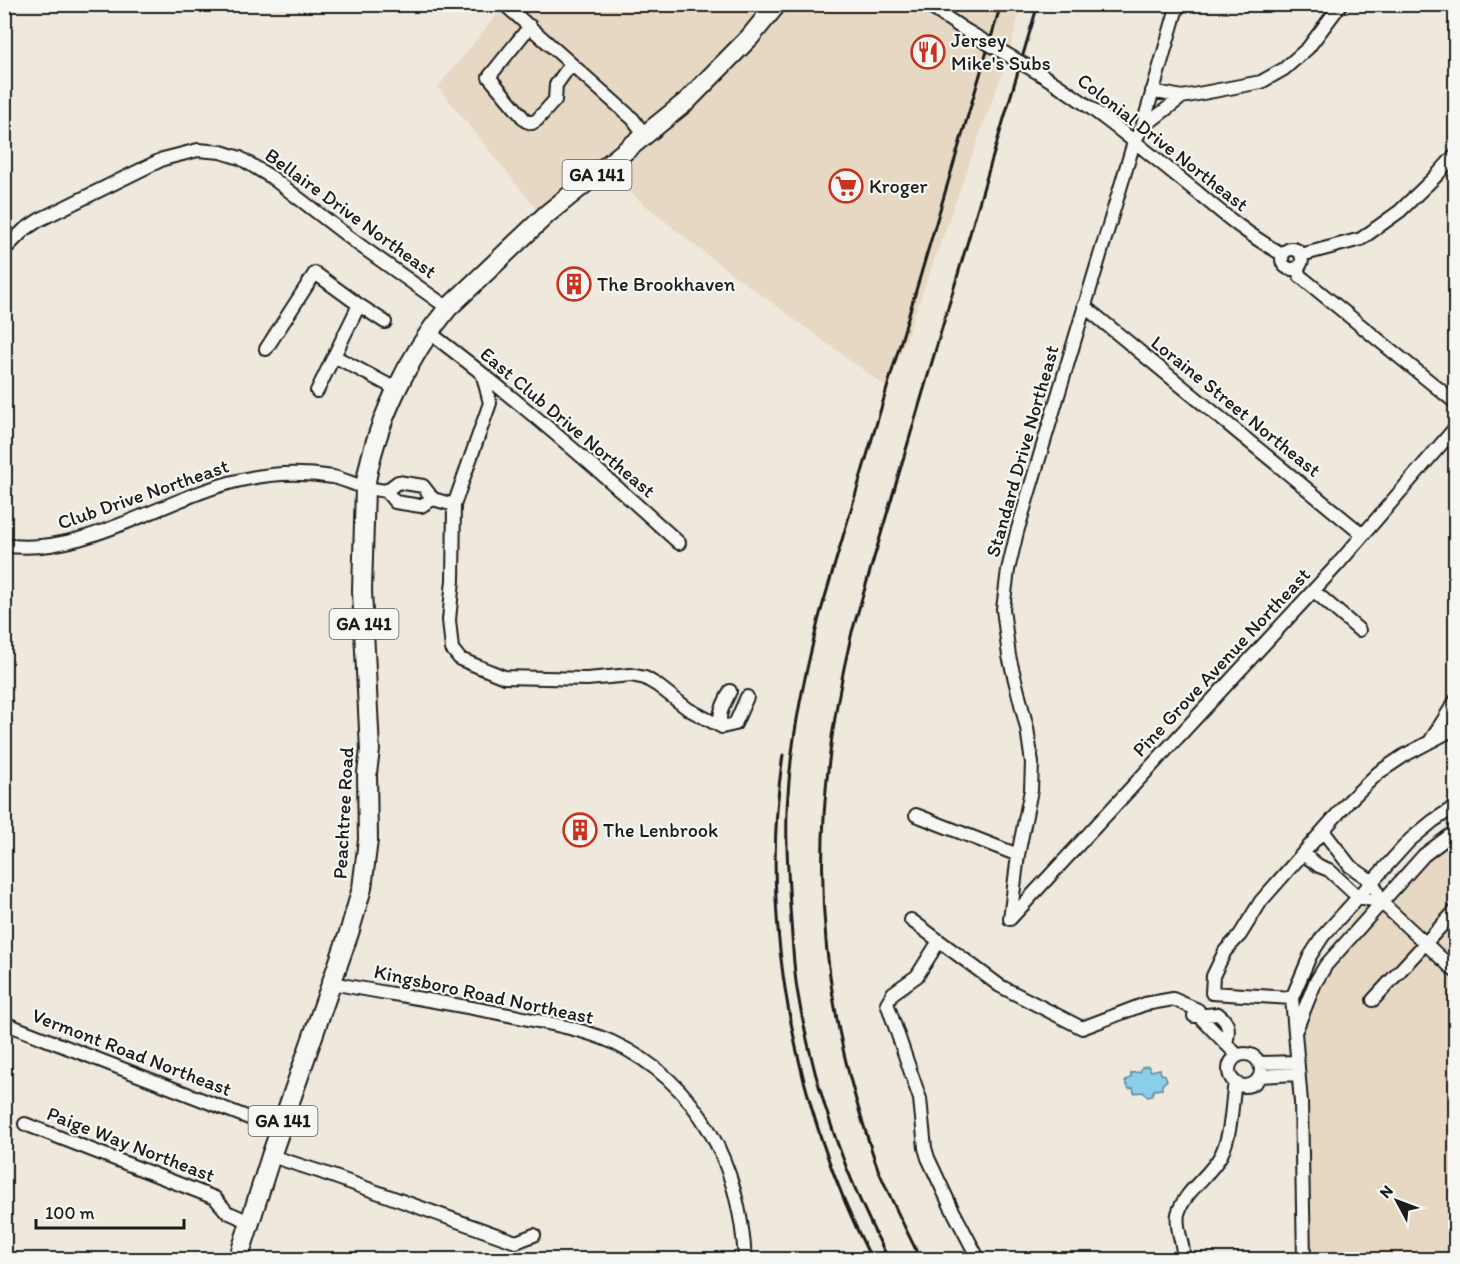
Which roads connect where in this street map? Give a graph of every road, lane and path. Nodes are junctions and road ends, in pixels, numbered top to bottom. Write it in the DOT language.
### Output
graph roads {
  1 [pos="504,4"];
  2 [pos="777,4"];
  3 [pos="926,4"];
  4 [pos="1178,4"];
  5 [pos="1341,4"];
  6 [pos="530,27"];
  7 [pos="571,64"];
  8 [pos="1152,91"];
  9 [pos="1182,97"];
  10 [pos="1142,128"];
  11 [pos="644,134"];
  12 [pos="1134,142"];
  13 [pos="1455,154"];
  14 [pos="4,250"];
  15 [pos="1282,254"];
  16 [pos="1301,255"];
  17 [pos="1297,268"];
  18 [pos="359,304"];
  19 [pos="1084,306"];
  20 [pos="448,308"];
  21 [pos="385,322"];
  22 [pos="430,333"];
  23 [pos="266,349"];
  24 [pos="334,356"];
  25 [pos="483,376"];
  26 [pos="396,389"];
  27 [pos="317,390"];
  28 [pos="1455,403"];
  29 [pos="1455,426"];
  30 [pos="365,488"];
  31 [pos="386,491"];
  32 [pos="433,499"];
  33 [pos="454,505"];
  34 [pos="1363,535"];
  35 [pos="679,543"];
  36 [pos="4,545"];
  37 [pos="1314,591"];
  38 [pos="1359,630"];
  39 [pos="1455,700"];
  40 [pos="722,727"];
  41 [pos="1455,728"];
  42 [pos="1430,741"];
  43 [pos="1455,806"];
  44 [pos="916,815"];
  45 [pos="1323,831"];
  46 [pos="1455,831"];
  47 [pos="1303,854"];
  48 [pos="1018,855"];
  49 [pos="1373,882"];
  50 [pos="1358,897"];
  51 [pos="1382,902"];
  52 [pos="1455,910"];
  53 [pos="1010,919"];
  54 [pos="911,920"];
  55 [pos="939,941"];
  56 [pos="1425,944"];
  57 [pos="1455,972"];
  58 [pos="331,983"];
  59 [pos="1292,998"];
  60 [pos="1373,1000"];
  61 [pos="4,1023"];
  62 [pos="1295,1034"];
  63 [pos="1238,1056"];
  64 [pos="1259,1063"];
  65 [pos="1297,1068"];
  66 [pos="1260,1076"];
  67 [pos="1235,1083"];
  68 [pos="25,1124"];
  69 [pos="280,1130"];
  70 [pos="271,1156"];
  71 [pos="250,1222"];
  72 [pos="534,1235"];
  73 [pos="238,1260"];
  74 [pos="745,1260"];
  75 [pos="979,1260"];
  76 [pos="1183,1260"];
  77 [pos="1304,1260"];
  1 -- 6 [label="street"];
  2 -- 11 [label="highway, GA 141"];
  3 -- 12 [label="street, Colonial Drive Northeast, bridge"];
  4 -- 8 [label="street, Standard Drive Northeast"];
  5 -- 9 [label="street"];
  6 -- 7 [label="street"];
  6 -- 7 [label="street"];
  7 -- 11 [label="street"];
  8 -- 9 [label="street"];
  8 -- 10 [label="street, Standard Drive Northeast"];
  9 -- 10 [label="street"];
  10 -- 12 [label="street, Standard Drive Northeast"];
  11 -- 20 [label="highway, GA 141"];
  12 -- 15 [label="street, Colonial Drive Northeast"];
  12 -- 19 [label="street, Standard Drive Northeast"];
  13 -- 16 [label="street"];
  14 -- 20 [label="street, Bellaire Drive Northeast"];
  15 -- 16 [label="street"];
  15 -- 17 [label="street"];
  16 -- 17 [label="street"];
  17 -- 28 [label="street"];
  18 -- 21 [label="street"];
  18 -- 23 [label="street"];
  18 -- 24 [label="street"];
  19 -- 34 [label="street, Loraine Street Northeast"];
  19 -- 48 [label="street, Standard Drive Northeast"];
  20 -- 22 [label="highway, GA 141"];
  22 -- 25 [label="street, East Club Drive Northeast"];
  22 -- 26 [label="highway, GA 141"];
  24 -- 26 [label="street"];
  24 -- 27 [label="street"];
  25 -- 33 [label="street"];
  25 -- 35 [label="street, East Club Drive Northeast"];
  26 -- 30 [label="highway, Peachtree Road / GA 141"];
  29 -- 34 [label="street, Pine Grove Avenue Northeast"];
  30 -- 31 [label="street, Club Drive Northeast"];
  30 -- 36 [label="street, Club Drive Northeast"];
  30 -- 58 [label="highway, Peachtree Road / GA 141"];
  31 -- 32 [label="street"];
  31 -- 32 [label="street"];
  32 -- 33 [label="street"];
  33 -- 40 [label="street"];
  34 -- 37 [label="street, Pine Grove Avenue Northeast"];
  37 -- 38 [label="street"];
  37 -- 53 [label="street, Pine Grove Avenue Northeast"];
  39 -- 42 [label="street"];
  40 -- 40 [label="street"];
  41 -- 42 [label="street"];
  42 -- 45 [label="street"];
  43 -- 49 [label="street"];
  44 -- 48 [label="street"];
  45 -- 47 [label="street"];
  45 -- 49 [label="street"];
  46 -- 51 [label="street"];
  47 -- 50 [label="street"];
  47 -- 59 [label="street"];
  48 -- 53 [label="street, Standard Drive Northeast"];
  49 -- 50 [label="street"];
  49 -- 51 [label="street"];
  50 -- 51 [label="street"];
  50 -- 59 [label="street"];
  51 -- 56 [label="street"];
  51 -- 62 [label="street"];
  52 -- 56 [label="street"];
  54 -- 55 [label="street"];
  55 -- 63 [label="street"];
  55 -- 75 [label="street"];
  56 -- 57 [label="street"];
  56 -- 60 [label="street"];
  58 -- 69 [label="highway, Peachtree Road / GA 141"];
  58 -- 74 [label="street, Kingsboro Road Northeast"];
  59 -- 62 [label="street"];
  61 -- 69 [label="street, Vermont Road Northeast"];
  62 -- 65 [label="street"];
  63 -- 64 [label="street"];
  63 -- 67 [label="street"];
  64 -- 65 [label="street"];
  64 -- 66 [label="street"];
  65 -- 66 [label="street"];
  65 -- 77 [label="street"];
  66 -- 67 [label="street"];
  67 -- 76 [label="street"];
  68 -- 71 [label="street, Paige Way Northeast"];
  69 -- 70 [label="highway, Peachtree Road / GA 141"];
  70 -- 71 [label="highway, Peachtree Road / GA 141"];
  70 -- 72 [label="street"];
  71 -- 73 [label="highway, Peachtree Road / GA 141"];
}
